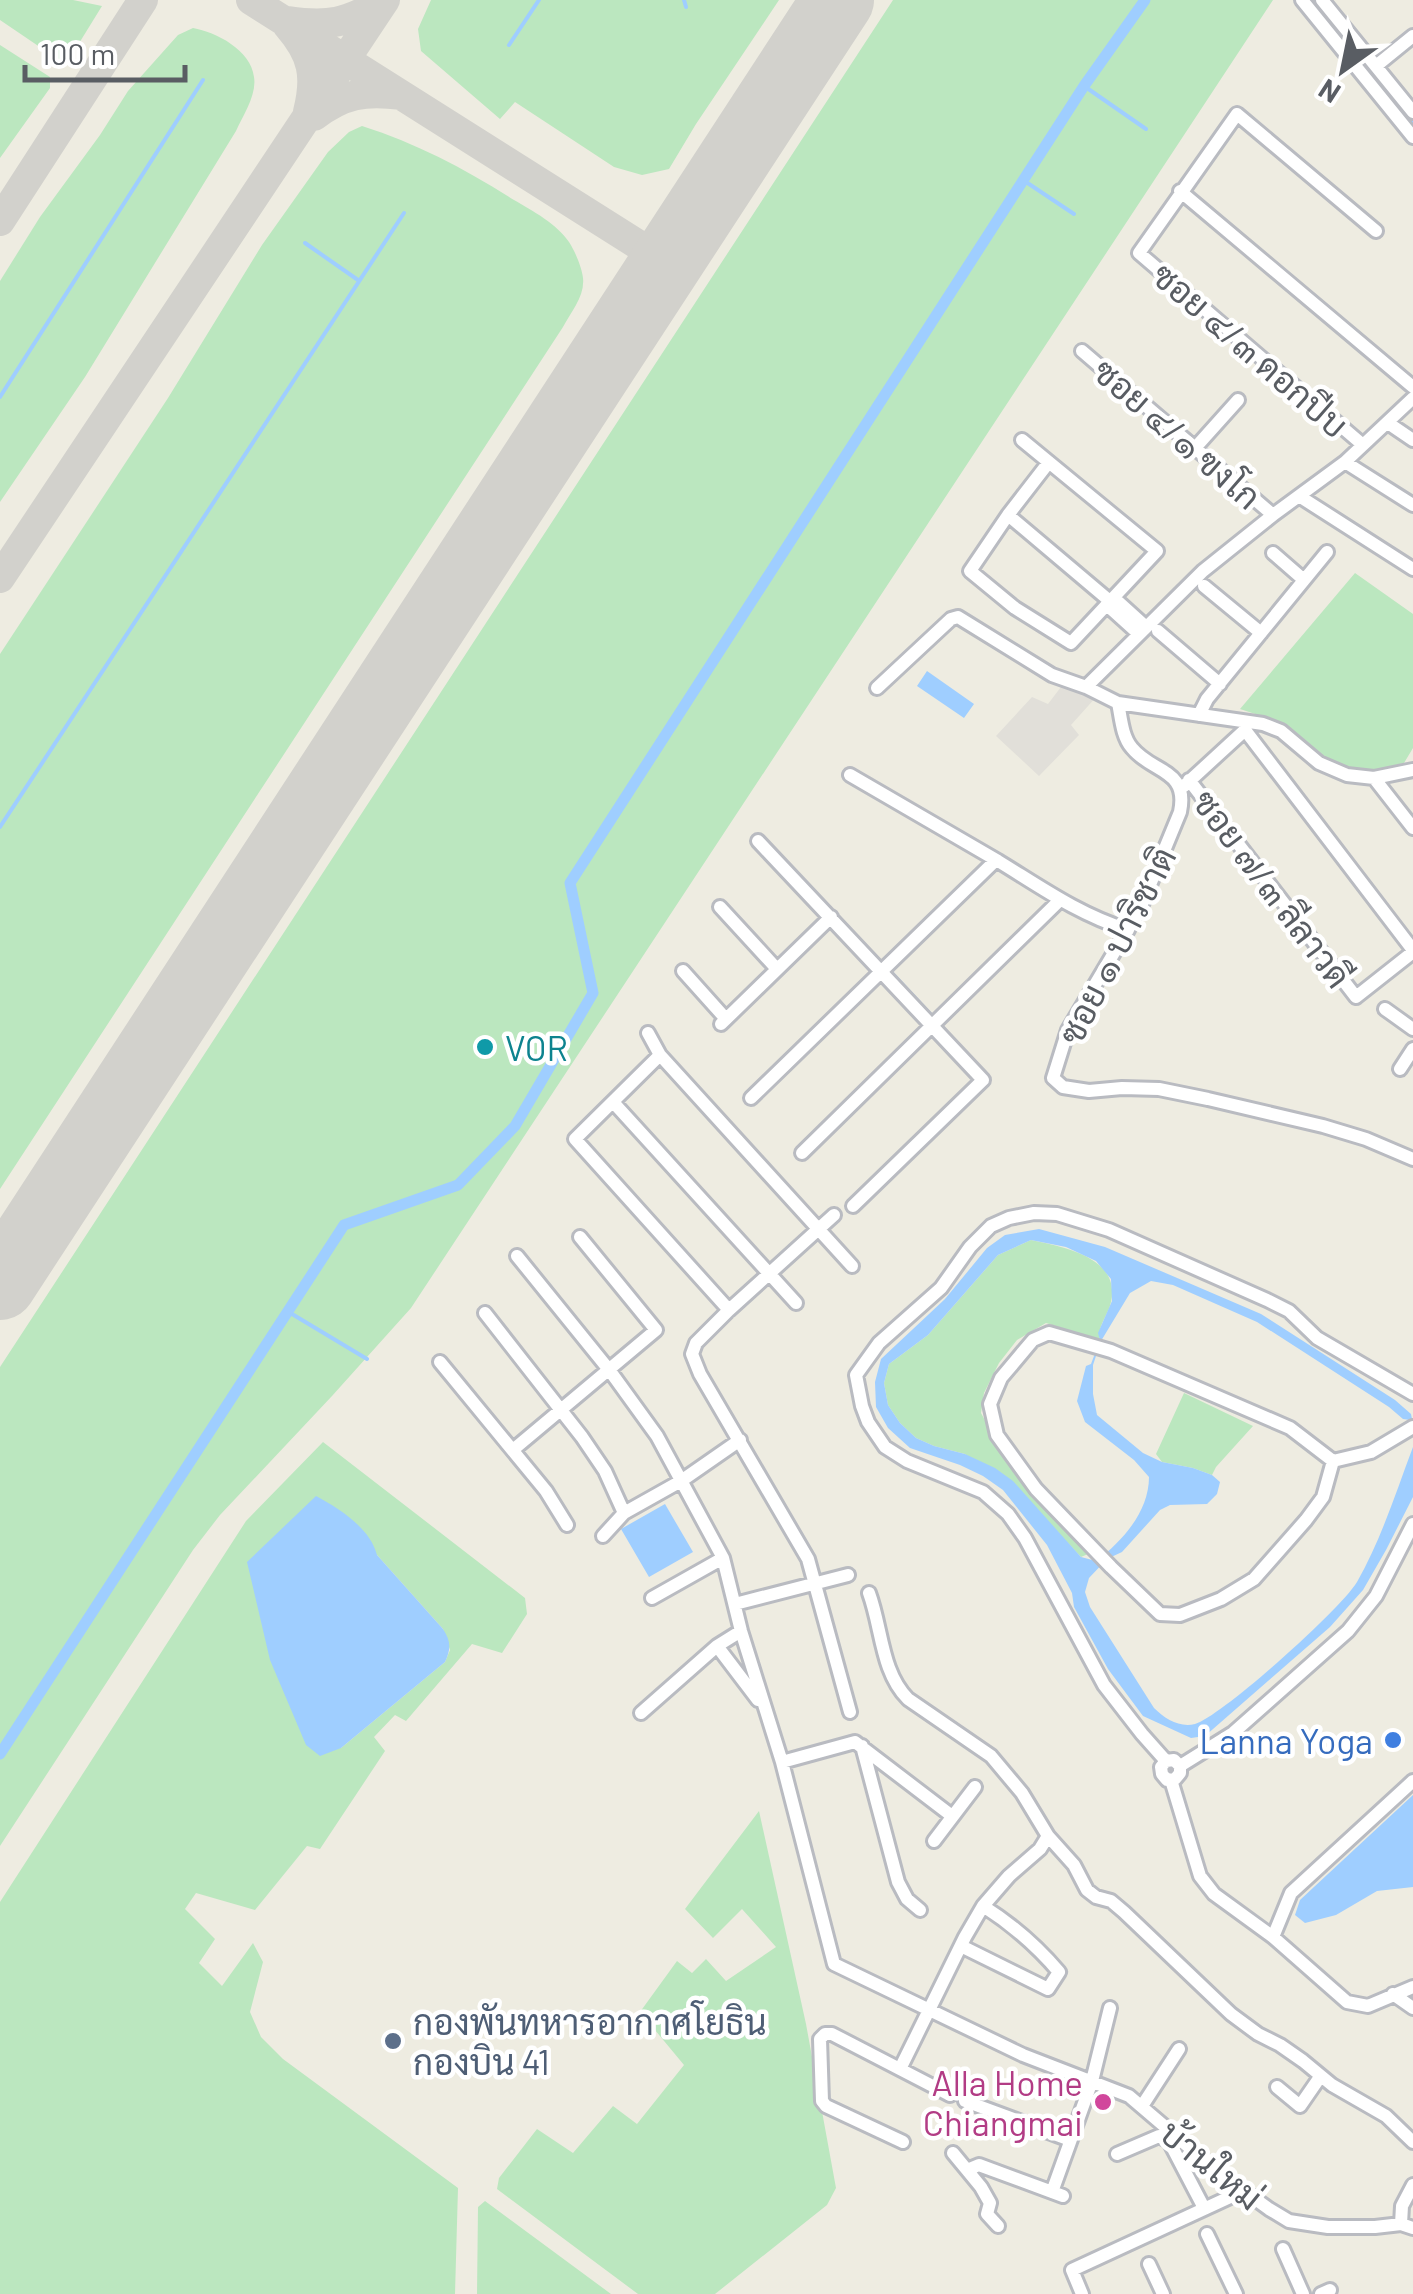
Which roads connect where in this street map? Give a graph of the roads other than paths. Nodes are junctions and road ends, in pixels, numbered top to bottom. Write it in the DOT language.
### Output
graph roads {
  1 [pos="1322,0"];
  2 [pos="1296,2"];
  3 [pos="1413,36"];
  4 [pos="1376,66"];
  5 [pos="1413,112"];
  6 [pos="1413,137"];
  7 [pos="1180,191"];
  8 [pos="1376,231"];
  9 [pos="1082,351"];
  10 [pos="1413,387"];
  11 [pos="1413,398"];
  12 [pos="1238,400"];
  13 [pos="1388,423"];
  14 [pos="1022,440"];
  15 [pos="1413,440"];
  16 [pos="1363,446"];
  17 [pos="1196,448"];
  18 [pos="1049,462"];
  19 [pos="1345,462"];
  20 [pos="1299,496"];
  21 [pos="1413,505"];
  22 [pos="1008,515"];
  23 [pos="1273,515"];
  24 [pos="1327,552"];
  25 [pos="1273,553"];
  26 [pos="1413,569"];
  27 [pos="1304,580"];
  28 [pos="1204,586"];
  29 [pos="1111,602"];
  30 [pos="1147,631"];
  31 [pos="1260,634"];
  32 [pos="1220,684"];
  33 [pos="1086,687"];
  34 [pos="876,688"];
  35 [pos="1118,703"];
  36 [pos="1199,715"];
  37 [pos="1246,726"];
  38 [pos="1413,770"];
  39 [pos="850,775"];
  40 [pos="1374,778"];
  41 [pos="1185,784"];
  42 [pos="1413,828"];
  43 [pos="758,841"];
  44 [pos="996,860"];
  45 [pos="1060,900"];
  46 [pos="720,907"];
  47 [pos="830,917"];
  48 [pos="1128,930"];
  49 [pos="1413,951"];
  50 [pos="777,969"];
  51 [pos="684,970"];
  52 [pos="882,971"];
  53 [pos="1385,1010"];
  54 [pos="932,1026"];
  55 [pos="1413,1029"];
  56 [pos="648,1033"];
  57 [pos="1413,1049"];
  58 [pos="660,1055"];
  59 [pos="1400,1069"];
  60 [pos="752,1098"];
  61 [pos="613,1102"];
  62 [pos="802,1153"];
  63 [pos="1413,1159"];
  64 [pos="852,1206"];
  65 [pos="834,1215"];
  66 [pos="818,1228"];
  67 [pos="580,1237"];
  68 [pos="518,1256"];
  69 [pos="852,1266"];
  70 [pos="770,1274"];
  71 [pos="796,1303"];
  72 [pos="729,1310"];
  73 [pos="485,1313"];
  74 [pos="440,1362"];
  75 [pos="610,1371"];
  76 [pos="1413,1394"];
  77 [pos="561,1410"];
  78 [pos="1412,1427"];
  79 [pos="740,1440"];
  80 [pos="514,1449"];
  81 [pos="1333,1461"];
  82 [pos="681,1481"];
  83 [pos="624,1513"];
  84 [pos="1413,1524"];
  85 [pos="567,1525"];
  86 [pos="604,1536"];
  87 [pos="723,1558"];
  88 [pos="848,1575"];
  89 [pos="815,1584"];
  90 [pos="869,1593"];
  91 [pos="652,1598"];
  92 [pos="735,1604"];
  93 [pos="740,1631"];
  94 [pos="717,1646"];
  95 [pos="765,1709"];
  96 [pos="850,1712"];
  97 [pos="641,1713"];
  98 [pos="862,1746"];
  99 [pos="782,1762"];
  100 [pos="1173,1763"];
  101 [pos="1413,1781"];
  102 [pos="974,1787"];
  103 [pos="952,1816"];
  104 [pos="1048,1836"];
  105 [pos="934,1840"];
  106 [pos="982,1906"];
  107 [pos="920,1910"];
  108 [pos="1274,1938"];
  109 [pos="961,1946"];
  110 [pos="1413,1987"];
  111 [pos="1392,1994"];
  112 [pos="1110,2008"];
  113 [pos="1413,2008"];
  114 [pos="931,2009"];
  115 [pos="1180,2049"];
  116 [pos="900,2069"];
  117 [pos="1320,2077"];
  118 [pos="1092,2081"];
  119 [pos="1277,2087"];
  120 [pos="950,2095"];
  121 [pos="965,2101"];
  122 [pos="1142,2106"];
  123 [pos="1070,2140"];
  124 [pos="903,2142"];
  125 [pos="1413,2142"];
  126 [pos="953,2153"];
  127 [pos="1117,2154"];
  128 [pos="967,2170"];
  129 [pos="1413,2186"];
  130 [pos="1243,2191"];
  131 [pos="1204,2208"];
  132 [pos="998,2226"];
  133 [pos="1407,2226"];
  134 [pos="1207,2234"];
  135 [pos="1283,2249"];
  136 [pos="1149,2264"];
  137 [pos="1082,2294"];
  138 [pos="1164,2294"];
  139 [pos="1236,2294"];
  140 [pos="1304,2294"];
  1 -- 4 [label="street"];
  2 -- 6 [label="street"];
  3 -- 4 [label="street"];
  4 -- 5 [label="street"];
  7 -- 8 [label="street"];
  7 -- 10 [label="street"];
  7 -- 16 [label="street, ซอย ๔/๓ ดอกปีบ"];
  9 -- 17 [label="street, ซอย ๔/๑ ฃงโก"];
  11 -- 13 [label="street"];
  12 -- 17 [label="street"];
  13 -- 15 [label="street"];
  13 -- 16 [label="street"];
  14 -- 18 [label="street"];
  16 -- 19 [label="street"];
  17 -- 23 [label="street, ซอย ๔/๑ ฃงโก"];
  18 -- 22 [label="street"];
  18 -- 29 [label="street"];
  19 -- 20 [label="street"];
  19 -- 21 [label="street"];
  20 -- 23 [label="street"];
  20 -- 26 [label="street"];
  22 -- 29 [label="street"];
  22 -- 29 [label="street"];
  23 -- 30 [label="street"];
  24 -- 27 [label="street"];
  25 -- 27 [label="street"];
  27 -- 31 [label="street"];
  28 -- 31 [label="street"];
  29 -- 30 [label="street"];
  30 -- 32 [label="street"];
  30 -- 33 [label="street"];
  31 -- 32 [label="street"];
  32 -- 36 [label="street"];
  33 -- 34 [label="street"];
  33 -- 35 [label="street"];
  35 -- 36 [label="street"];
  35 -- 41 [label="street"];
  36 -- 37 [label="street"];
  37 -- 40 [label="street"];
  37 -- 41 [label="street"];
  37 -- 49 [label="street"];
  38 -- 40 [label="street"];
  39 -- 44 [label="street"];
  40 -- 42 [label="street"];
  41 -- 48 [label="street, ซอย ๑ ปาริชาติ"];
  41 -- 49 [label="street, ซอย ๗/๓ ลีลาวดี"];
  43 -- 47 [label="street"];
  44 -- 45 [label="street"];
  44 -- 52 [label="street"];
  45 -- 48 [label="street"];
  45 -- 54 [label="street"];
  46 -- 50 [label="street"];
  47 -- 50 [label="street"];
  47 -- 52 [label="street"];
  48 -- 63 [label="street, ซอย ๑ ปาริชาติ"];
  50 -- 51 [label="street"];
  52 -- 54 [label="street"];
  52 -- 60 [label="street"];
  53 -- 55 [label="street"];
  54 -- 62 [label="street"];
  54 -- 64 [label="street"];
  56 -- 58 [label="street"];
  57 -- 59 [label="street"];
  58 -- 61 [label="street"];
  58 -- 66 [label="street"];
  61 -- 70 [label="street"];
  61 -- 72 [label="street"];
  65 -- 66 [label="street"];
  66 -- 69 [label="street"];
  66 -- 70 [label="street"];
  67 -- 75 [label="street"];
  68 -- 75 [label="street"];
  70 -- 71 [label="street"];
  70 -- 72 [label="street"];
  72 -- 79 [label="street"];
  73 -- 77 [label="street"];
  74 -- 80 [label="street"];
  75 -- 77 [label="street"];
  75 -- 82 [label="street"];
  76 -- 100 [label="street"];
  77 -- 80 [label="street"];
  77 -- 83 [label="street"];
  78 -- 81 [label="street"];
  79 -- 82 [label="street"];
  79 -- 89 [label="street"];
  80 -- 85 [label="street"];
  81 -- 81 [label="street"];
  82 -- 83 [label="street"];
  82 -- 87 [label="street"];
  83 -- 86 [label="street"];
  84 -- 100 [label="street"];
  87 -- 91 [label="street"];
  87 -- 92 [label="street"];
  88 -- 89 [label="street"];
  89 -- 92 [label="street"];
  89 -- 96 [label="street"];
  90 -- 104 [label="street"];
  92 -- 93 [label="street"];
  93 -- 94 [label="street"];
  93 -- 95 [label="street"];
  94 -- 95 [label="street"];
  94 -- 97 [label="street"];
  95 -- 99 [label="street"];
  98 -- 99 [label="street"];
  98 -- 103 [label="street"];
  98 -- 107 [label="street"];
  99 -- 114 [label="street, บ้านใหม่"];
  100 -- 108 [label="street"];
  101 -- 108 [label="street"];
  102 -- 103 [label="street"];
  103 -- 105 [label="street"];
  104 -- 106 [label="street"];
  104 -- 117 [label="street"];
  106 -- 109 [label="street"];
  106 -- 109 [label="street"];
  108 -- 111 [label="street"];
  109 -- 114 [label="street"];
  110 -- 111 [label="street"];
  111 -- 113 [label="street"];
  112 -- 118 [label="street"];
  114 -- 116 [label="street"];
  114 -- 118 [label="street, บ้านใหม่"];
  115 -- 122 [label="street"];
  116 -- 120 [label="street"];
  116 -- 124 [label="street"];
  117 -- 119 [label="street"];
  117 -- 125 [label="street"];
  118 -- 122 [label="street, บ้านใหม่"];
  118 -- 123 [label="street"];
  121 -- 123 [label="street"];
  122 -- 130 [label="street, บ้านใหม่"];
  123 -- 128 [label="street"];
  126 -- 128 [label="street"];
  127 -- 131 [label="street"];
  128 -- 132 [label="street"];
  129 -- 133 [label="street"];
  130 -- 131 [label="street"];
  130 -- 133 [label="street, บ้านใหม่"];
  131 -- 137 [label="street"];
  134 -- 139 [label="street"];
  135 -- 140 [label="street"];
  136 -- 138 [label="street"];
}
